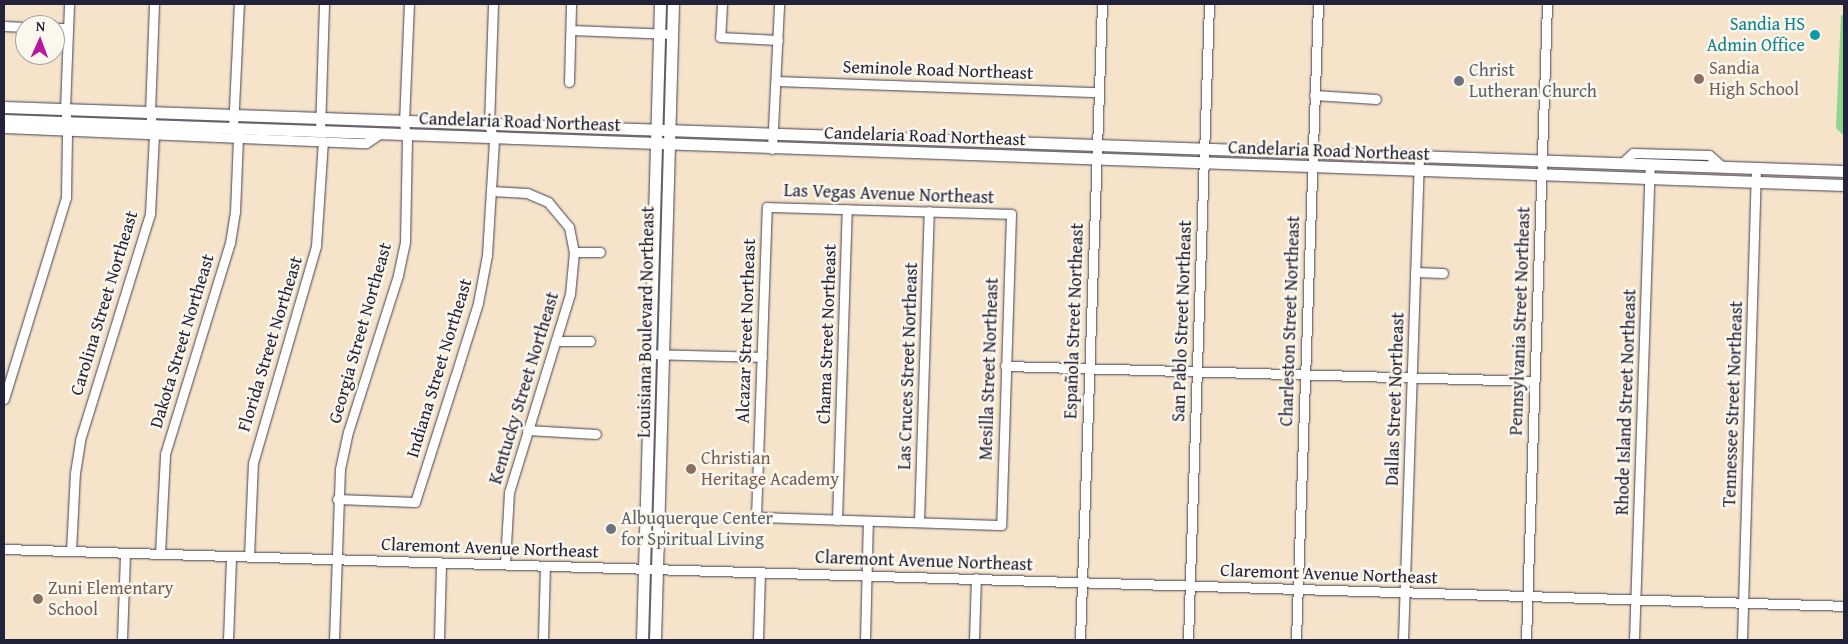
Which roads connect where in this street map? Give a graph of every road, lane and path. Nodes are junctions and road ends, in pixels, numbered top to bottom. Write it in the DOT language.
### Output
graph roads {
  1 [pos="69,4"];
  2 [pos="154,4"];
  3 [pos="239,4"];
  4 [pos="324,4"];
  5 [pos="409,4"];
  6 [pos="493,4"];
  7 [pos="571,4"];
  8 [pos="660,4"];
  9 [pos="673,4"];
  10 [pos="722,4"];
  11 [pos="780,4"];
  12 [pos="1102,4"];
  13 [pos="1209,4"];
  14 [pos="1318,4"];
  15 [pos="1547,4"];
  16 [pos="68,28"];
  17 [pos="571,30"];
  18 [pos="659,34"];
  19 [pos="672,34"];
  20 [pos="778,40"];
  21 [pos="776,80"];
  22 [pos="569,82"];
  23 [pos="1098,92"];
  24 [pos="1314,95"];
  25 [pos="1376,98"];
  26 [pos="4,107"];
  27 [pos="64,109"];
  28 [pos="150,113"];
  29 [pos="234,116"];
  30 [pos="319,119"];
  31 [pos="4,120"];
  32 [pos="404,122"];
  33 [pos="489,125"];
  34 [pos="67,127"];
  35 [pos="4,128"];
  36 [pos="154,130"];
  37 [pos="662,132"];
  38 [pos="236,133"];
  39 [pos="773,135"];
  40 [pos="407,136"];
  41 [pos="321,137"];
  42 [pos="494,139"];
  43 [pos="661,145"];
  44 [pos="1096,146"];
  45 [pos="772,148"];
  46 [pos="1203,150"];
  47 [pos="1312,154"];
  48 [pos="1419,158"];
  49 [pos="1096,160"];
  50 [pos="1541,161"];
  51 [pos="1203,164"];
  52 [pos="1621,164"];
  53 [pos="1650,165"];
  54 [pos="1723,167"];
  55 [pos="1311,168"];
  56 [pos="1756,168"];
  57 [pos="1418,171"];
  58 [pos="1844,171"];
  59 [pos="1541,176"];
  60 [pos="1650,179"];
  61 [pos="1755,181"];
  62 [pos="1844,185"];
  63 [pos="491,191"];
  64 [pos="767,206"];
  65 [pos="847,209"];
  66 [pos="929,211"];
  67 [pos="1011,214"];
  68 [pos="574,252"];
  69 [pos="600,252"];
  70 [pos="1415,272"];
  71 [pos="1444,273"];
  72 [pos="556,341"];
  73 [pos="590,341"];
  74 [pos="651,354"];
  75 [pos="664,354"];
  76 [pos="762,357"];
  77 [pos="1005,366"];
  78 [pos="1089,367"];
  79 [pos="1196,371"];
  80 [pos="1304,374"];
  81 [pos="1411,377"];
  82 [pos="1534,381"];
  83 [pos="4,398"];
  84 [pos="527,430"];
  85 [pos="596,434"];
  86 [pos="337,500"];
  87 [pos="837,520"];
  88 [pos="868,521"];
  89 [pos="920,522"];
  90 [pos="4,549"];
  91 [pos="71,551"];
  92 [pos="125,553"];
  93 [pos="160,554"];
  94 [pos="231,556"];
  95 [pos="249,557"];
  96 [pos="336,559"];
  97 [pos="441,563"];
  98 [pos="504,564"];
  99 [pos="545,566"];
  100 [pos="644,569"];
  101 [pos="657,569"];
  102 [pos="760,572"];
  103 [pos="867,575"];
  104 [pos="976,578"];
  105 [pos="1082,581"];
  106 [pos="1190,585"];
  107 [pos="1297,589"];
  108 [pos="1404,593"];
  109 [pos="1527,597"];
  110 [pos="1635,601"];
  111 [pos="1743,603"];
  112 [pos="1844,606"];
  113 [pos="122,640"];
  114 [pos="228,640"];
  115 [pos="334,640"];
  116 [pos="439,640"];
  117 [pos="543,640"];
  118 [pos="642,640"];
  119 [pos="655,640"];
  120 [pos="758,640"];
  121 [pos="865,640"];
  122 [pos="974,640"];
  123 [pos="1080,640"];
  124 [pos="1188,640"];
  125 [pos="1296,640"];
  126 [pos="1403,640"];
  127 [pos="1526,640"];
  128 [pos="1634,640"];
  129 [pos="1742,640"];
  1 -- 16 [label="street"];
  2 -- 28 [label="street, Carolina Street Northeast"];
  3 -- 29 [label="street, Dakota Street Northeast"];
  4 -- 30 [label="street, Florida Street Northeast"];
  5 -- 32 [label="street, Georgia Street Northeast"];
  6 -- 33 [label="street, Indiana Street Northeast"];
  7 -- 17 [label="street"];
  8 -- 18 [label="main road, Louisiana Boulevard Northeast"];
  9 -- 19 [label="main road, Louisiana Boulevard Northeast"];
  10 -- 20 [label="street"];
  11 -- 20 [label="street"];
  12 -- 23 [label="street, Española Street Northeast"];
  13 -- 46 [label="street, San Pablo Street Northeast"];
  14 -- 24 [label="street, Charleston Street Northeast"];
  15 -- 50 [label="street, Pennsylvania Street Northeast"];
  16 -- 27 [label="street"];
  17 -- 18 [label="street"];
  17 -- 22 [label="street"];
  18 -- 19 [label="street"];
  18 -- 37 [label="main road, Louisiana Boulevard Northeast"];
  19 -- 37 [label="main road, Louisiana Boulevard Northeast"];
  20 -- 21 [label="street"];
  21 -- 23 [label="street, Seminole Road Northeast"];
  21 -- 39 [label="street"];
  23 -- 44 [label="street, Española Street Northeast"];
  24 -- 25 [label="street"];
  24 -- 47 [label="street, Charleston Street Northeast"];
  26 -- 27 [label="main road, Candelaria Road Northeast"];
  27 -- 28 [label="main road, Candelaria Road Northeast"];
  27 -- 34 [label="street"];
  28 -- 29 [label="main road, Candelaria Road Northeast"];
  28 -- 36 [label="street, Carolina Street Northeast"];
  29 -- 30 [label="main road, Candelaria Road Northeast"];
  29 -- 38 [label="street, Dakota Street Northeast"];
  30 -- 32 [label="main road, Candelaria Road Northeast"];
  30 -- 41 [label="street, Florida Street Northeast"];
  31 -- 34 [label="main road, Candelaria Road Northeast"];
  32 -- 33 [label="main road, Candelaria Road Northeast"];
  32 -- 40 [label="street, Georgia Street Northeast"];
  33 -- 37 [label="main road, Candelaria Road Northeast"];
  33 -- 42 [label="street, Indiana Street Northeast"];
  34 -- 35 [label="street"];
  34 -- 36 [label="main road, Candelaria Road Northeast"];
  34 -- 83 [label="street"];
  36 -- 38 [label="main road, Candelaria Road Northeast"];
  36 -- 91 [label="street, Carolina Street Northeast"];
  37 -- 39 [label="main road, Candelaria Road Northeast"];
  37 -- 43 [label="main road, Louisiana Boulevard Northeast"];
  38 -- 41 [label="main road, Candelaria Road Northeast"];
  38 -- 93 [label="street, Dakota Street Northeast"];
  39 -- 44 [label="main road, Candelaria Road Northeast"];
  39 -- 45 [label="street"];
  40 -- 41 [label="main road, Candelaria Road Northeast"];
  40 -- 42 [label="main road, Candelaria Road Northeast"];
  40 -- 86 [label="street, Georgia Street Northeast"];
  41 -- 95 [label="street, Florida Street Northeast"];
  42 -- 43 [label="main road, Candelaria Road Northeast"];
  42 -- 63 [label="street, Indiana Street Northeast"];
  43 -- 45 [label="main road, Candelaria Road Northeast"];
  43 -- 74 [label="main road, Louisiana Boulevard Northeast"];
  43 -- 75 [label="main road, Louisiana Boulevard Northeast"];
  44 -- 46 [label="main road, Candelaria Road Northeast"];
  44 -- 49 [label="street, Española Street Northeast"];
  45 -- 49 [label="main road, Candelaria Road Northeast"];
  46 -- 47 [label="main road, Candelaria Road Northeast"];
  46 -- 51 [label="street, San Pablo Street Northeast"];
  47 -- 48 [label="main road, Candelaria Road Northeast"];
  47 -- 55 [label="street, Charleston Street Northeast"];
  48 -- 50 [label="main road, Candelaria Road Northeast"];
  48 -- 57 [label="street, Dallas Street Northeast"];
  49 -- 51 [label="main road, Candelaria Road Northeast"];
  49 -- 78 [label="street, Española Street Northeast"];
  50 -- 52 [label="main road, Candelaria Road Northeast"];
  50 -- 59 [label="street, Pennsylvania Street Northeast"];
  51 -- 55 [label="main road, Candelaria Road Northeast"];
  51 -- 79 [label="street, San Pablo Street Northeast"];
  52 -- 53 [label="main road, Candelaria Road Northeast"];
  52 -- 54 [label="street"];
  53 -- 54 [label="main road, Candelaria Road Northeast"];
  53 -- 60 [label="street, Rhode Island Street Northeast"];
  54 -- 56 [label="main road, Candelaria Road Northeast"];
  55 -- 57 [label="main road, Candelaria Road Northeast"];
  55 -- 80 [label="street, Charleston Street Northeast"];
  56 -- 58 [label="main road, Candelaria Road Northeast"];
  56 -- 61 [label="street, Tennessee Street Northeast"];
  57 -- 59 [label="main road, Candelaria Road Northeast"];
  57 -- 70 [label="street, Dallas Street Northeast"];
  59 -- 60 [label="main road, Candelaria Road Northeast"];
  59 -- 82 [label="street, Pennsylvania Street Northeast"];
  60 -- 61 [label="main road, Candelaria Road Northeast"];
  60 -- 110 [label="street, Rhode Island Street Northeast"];
  61 -- 62 [label="main road, Candelaria Road Northeast"];
  61 -- 111 [label="street, Tennessee Street Northeast"];
  63 -- 68 [label="street, Kentucky Street Northeast"];
  63 -- 86 [label="street, Indiana Street Northeast"];
  64 -- 65 [label="street, Las Vegas Avenue Northeast"];
  64 -- 76 [label="street, Alcazar Street Northeast"];
  65 -- 66 [label="street, Las Vegas Avenue Northeast"];
  65 -- 87 [label="street, Chama Street Northeast"];
  66 -- 67 [label="street, Las Vegas Avenue Northeast"];
  66 -- 89 [label="street, Las Cruces Street Northeast"];
  67 -- 77 [label="street, Mesilla Street Northeast"];
  68 -- 69 [label="street"];
  68 -- 72 [label="street, Kentucky Street Northeast"];
  70 -- 71 [label="street"];
  70 -- 81 [label="street, Dallas Street Northeast"];
  72 -- 73 [label="street"];
  72 -- 84 [label="street, Kentucky Street Northeast"];
  74 -- 75 [label="street"];
  74 -- 100 [label="main road, Louisiana Boulevard Northeast"];
  75 -- 76 [label="street"];
  75 -- 101 [label="main road, Louisiana Boulevard Northeast"];
  76 -- 87 [label="street, Alcazar Street Northeast"];
  77 -- 78 [label="street"];
  77 -- 89 [label="street, Mesilla Street Northeast"];
  78 -- 79 [label="street"];
  78 -- 105 [label="street, Española Street Northeast"];
  79 -- 80 [label="street"];
  79 -- 106 [label="street, San Pablo Street Northeast"];
  80 -- 81 [label="street"];
  80 -- 107 [label="street, Charleston Street Northeast"];
  81 -- 82 [label="street"];
  81 -- 108 [label="street, Dallas Street Northeast"];
  82 -- 109 [label="street, Pennsylvania Street Northeast"];
  84 -- 85 [label="street"];
  84 -- 98 [label="street, Kentucky Street Northeast"];
  86 -- 96 [label="street, Georgia Street Northeast"];
  87 -- 88 [label="street"];
  88 -- 89 [label="street"];
  88 -- 103 [label="street"];
  90 -- 91 [label="street, Claremont Avenue Northeast"];
  91 -- 92 [label="street, Claremont Avenue Northeast"];
  92 -- 93 [label="street, Claremont Avenue Northeast"];
  92 -- 113 [label="street"];
  93 -- 94 [label="street, Claremont Avenue Northeast"];
  94 -- 95 [label="street, Claremont Avenue Northeast"];
  94 -- 114 [label="street"];
  95 -- 96 [label="street, Claremont Avenue Northeast"];
  96 -- 97 [label="street, Claremont Avenue Northeast"];
  96 -- 115 [label="street, Georgia Street Northeast"];
  97 -- 98 [label="street, Claremont Avenue Northeast"];
  97 -- 116 [label="street"];
  98 -- 99 [label="street, Claremont Avenue Northeast"];
  99 -- 100 [label="street, Claremont Avenue Northeast"];
  99 -- 117 [label="street"];
  100 -- 101 [label="street, Claremont Avenue Northeast"];
  100 -- 118 [label="main road, Louisiana Boulevard Northeast"];
  101 -- 102 [label="street, Claremont Avenue Northeast"];
  101 -- 119 [label="main road, Louisiana Boulevard Northeast"];
  102 -- 103 [label="street, Claremont Avenue Northeast"];
  102 -- 120 [label="street"];
  103 -- 104 [label="street, Claremont Avenue Northeast"];
  103 -- 121 [label="street"];
  104 -- 105 [label="street, Claremont Avenue Northeast"];
  104 -- 122 [label="street"];
  105 -- 106 [label="street, Claremont Avenue Northeast"];
  105 -- 123 [label="street, Española Street Northeast"];
  106 -- 107 [label="street, Claremont Avenue Northeast"];
  106 -- 124 [label="street, San Pablo Street Northeast"];
  107 -- 108 [label="street, Claremont Avenue Northeast"];
  107 -- 125 [label="street, Charleston Street Northeast"];
  108 -- 109 [label="street, Claremont Avenue Northeast"];
  108 -- 126 [label="street, Dallas Street Northeast"];
  109 -- 110 [label="street, Claremont Avenue Northeast"];
  109 -- 127 [label="street, Pennsylvania Street Northeast"];
  110 -- 111 [label="street, Claremont Avenue Northeast"];
  110 -- 128 [label="street, Rhode Island Street Northeast"];
  111 -- 112 [label="street, Claremont Avenue Northeast"];
  111 -- 129 [label="street, Tennessee Street Northeast"];
}
